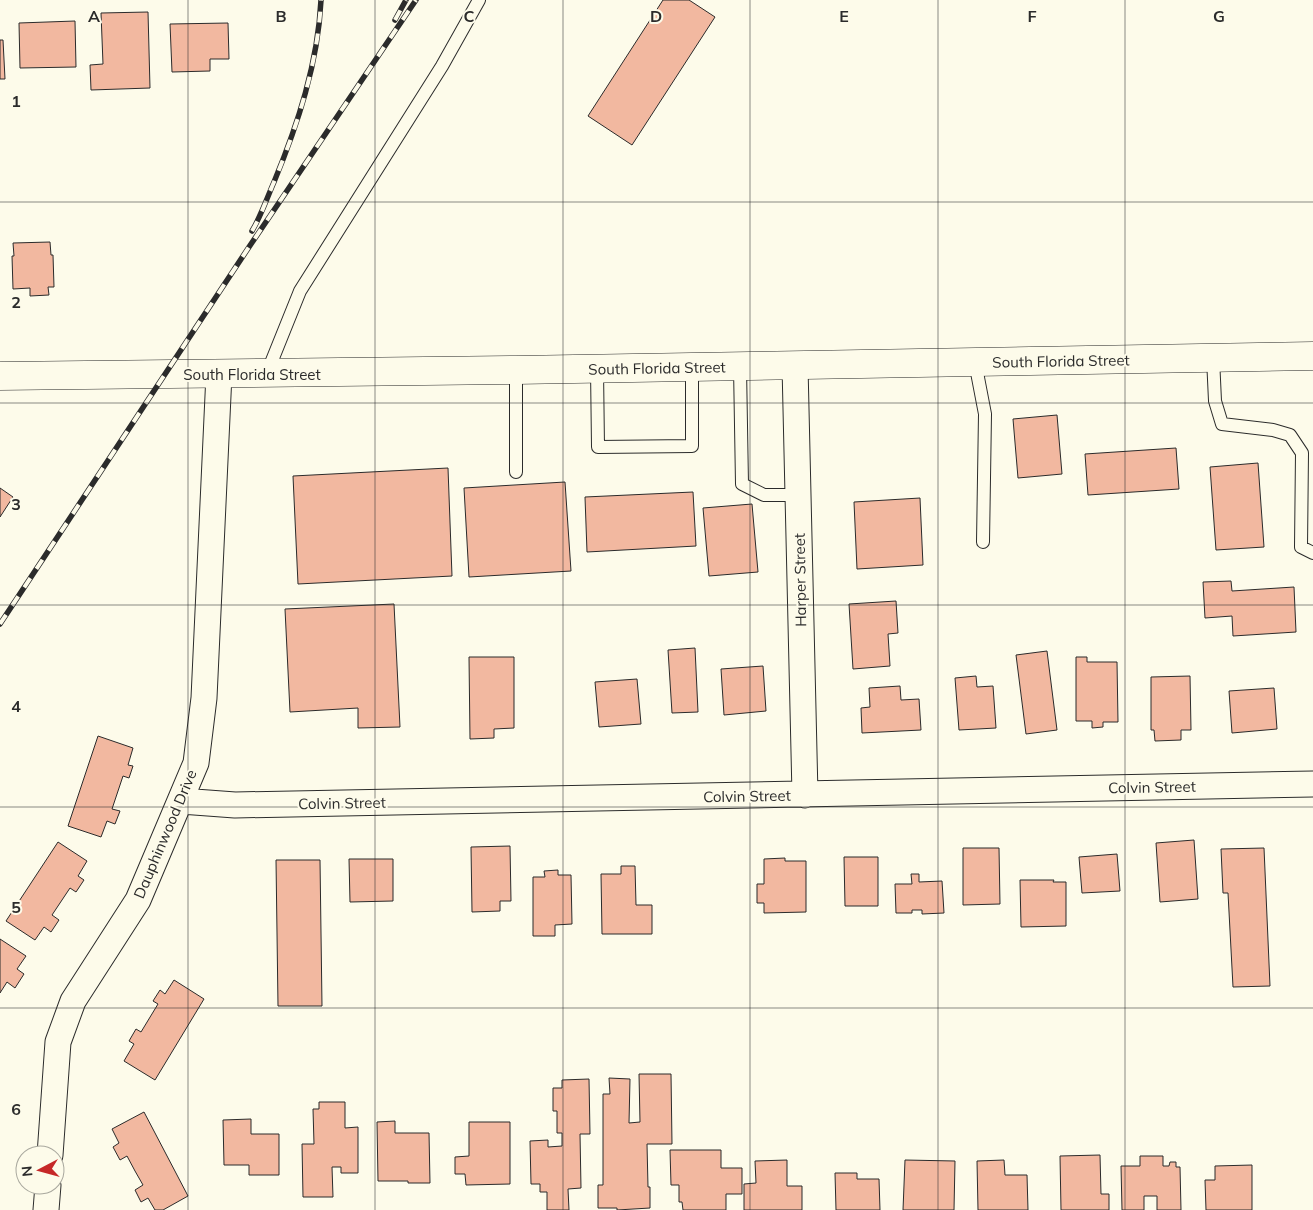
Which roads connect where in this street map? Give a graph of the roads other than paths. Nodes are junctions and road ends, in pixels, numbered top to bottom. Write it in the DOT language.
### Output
graph roads {
  1 [pos="479,0"];
  2 [pos="1313,356"];
  3 [pos="1213,358"];
  4 [pos="976,362"];
  5 [pos="795,366"];
  6 [pos="692,367"];
  7 [pos="740,367"];
  8 [pos="597,369"];
  9 [pos="516,370"];
  10 [pos="267,373"];
  11 [pos="219,374"];
  12 [pos="0,376"];
  13 [pos="516,472"];
  14 [pos="798,495"];
  15 [pos="983,542"];
  16 [pos="1313,552"];
  17 [pos="1313,784"];
  18 [pos="804,794"];
  19 [pos="181,801"];
  20 [pos="51,1145"];
  21 [pos="47,1195"];
  22 [pos="46,1210"];
  1 -- 10 [label="lane"];
  2 -- 3 [label="street, South Florida Street"];
  3 -- 4 [label="street, South Florida Street"];
  3 -- 16 [label="lane"];
  4 -- 5 [label="street, South Florida Street"];
  4 -- 15 [label="lane"];
  5 -- 7 [label="street, South Florida Street"];
  5 -- 14 [label="street, Harper Street"];
  6 -- 7 [label="street, South Florida Street"];
  6 -- 8 [label="street, South Florida Street"];
  6 -- 8 [label="lane"];
  7 -- 14 [label="lane"];
  8 -- 9 [label="street, South Florida Street"];
  9 -- 10 [label="street, South Florida Street"];
  9 -- 13 [label="lane"];
  10 -- 11 [label="street, South Florida Street"];
  11 -- 12 [label="street, South Florida Street"];
  11 -- 19 [label="street, Dauphinwood Drive"];
  14 -- 18 [label="street, Harper Street"];
  17 -- 18 [label="street, Colvin Street"];
  18 -- 19 [label="street, Colvin Street"];
  19 -- 20 [label="street, Dauphinwood Drive"];
  21 -- 22 [label="street"];
}
